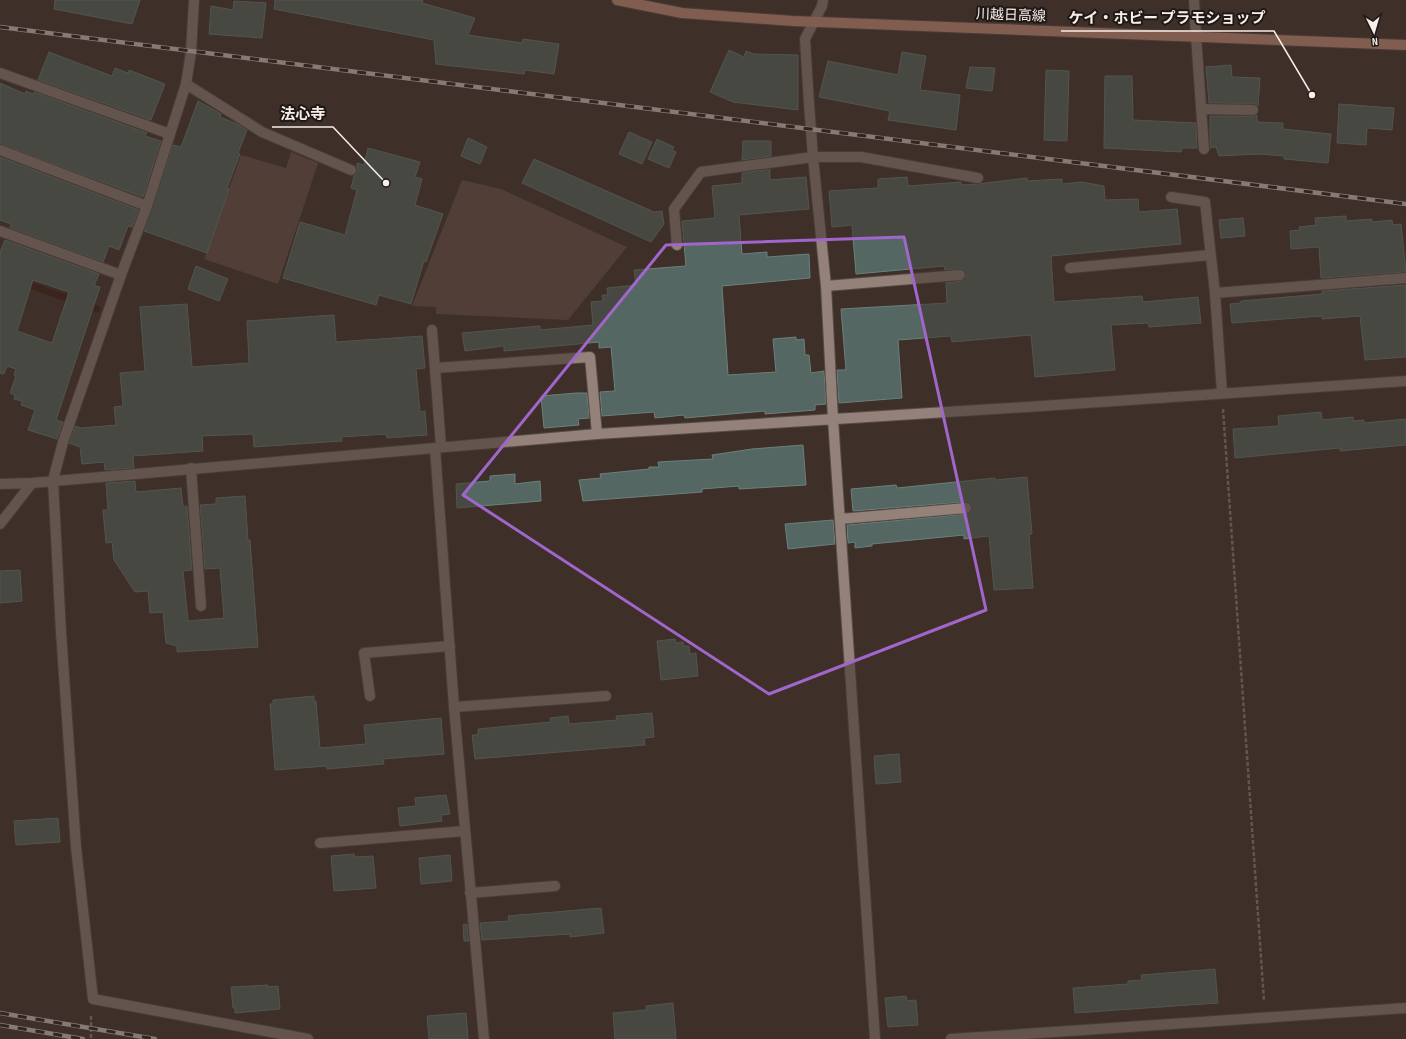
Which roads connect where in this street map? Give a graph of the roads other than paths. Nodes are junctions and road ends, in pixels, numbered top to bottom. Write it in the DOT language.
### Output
graph roads {
  1 [pos="194,0"];
  2 [pos="617,0"];
  3 [pos="823,0"];
  4 [pos="1194,0"];
  5 [pos="815,22"];
  6 [pos="1196,36"];
  7 [pos="1406,45"];
  8 [pos="0,73"];
  9 [pos="186,84"];
  10 [pos="1201,109"];
  11 [pos="1253,110"];
  12 [pos="170,134"];
  13 [pos="1204,149"];
  14 [pos="0,150"];
  15 [pos="813,157"];
  16 [pos="351,170"];
  17 [pos="978,178"];
  18 [pos="1171,197"];
  19 [pos="148,206"];
  20 [pos="0,231"];
  21 [pos="678,245"];
  22 [pos="1210,255"];
  23 [pos="1070,268"];
  24 [pos="121,275"];
  25 [pos="960,275"];
  26 [pos="1406,278"];
  27 [pos="826,286"];
  28 [pos="1215,293"];
  29 [pos="432,330"];
  30 [pos="435,368"];
  31 [pos="1406,381"];
  32 [pos="1222,393"];
  33 [pos="833,419"];
  34 [pos="597,434"];
  35 [pos="438,447"];
  36 [pos="191,468"];
  37 [pos="53,480"];
  38 [pos="32,483"];
  39 [pos="0,484"];
  40 [pos="966,508"];
  41 [pos="840,519"];
  42 [pos="0,524"];
  43 [pos="201,606"];
  44 [pos="450,646"];
  45 [pos="370,696"];
  46 [pos="606,696"];
  47 [pos="454,707"];
  48 [pos="465,831"];
  49 [pos="320,843"];
  50 [pos="555,886"];
  51 [pos="470,893"];
  52 [pos="1406,1008"];
  53 [pos="308,1039"];
  54 [pos="484,1039"];
  55 [pos="875,1039"];
  56 [pos="951,1039"];
  1 -- 9 [label="street"];
  2 -- 5 [label="main road, 川越日高線"];
  3 -- 5 [label="street"];
  4 -- 6 [label="street"];
  5 -- 6 [label="main road, 川越日高線"];
  5 -- 15 [label="street"];
  6 -- 7 [label="main road, 川越日高線"];
  6 -- 10 [label="street"];
  8 -- 12 [label="street"];
  9 -- 12 [label="street"];
  9 -- 16 [label="street"];
  10 -- 11 [label="street"];
  10 -- 13 [label="street"];
  12 -- 19 [label="street"];
  14 -- 19 [label="street"];
  15 -- 17 [label="street"];
  15 -- 21 [label="street"];
  15 -- 27 [label="street"];
  18 -- 22 [label="street"];
  19 -- 24 [label="street"];
  20 -- 24 [label="street"];
  22 -- 23 [label="street"];
  22 -- 28 [label="street"];
  24 -- 37 [label="street"];
  25 -- 27 [label="street"];
  26 -- 28 [label="street"];
  27 -- 33 [label="street"];
  28 -- 32 [label="street"];
  29 -- 30 [label="street"];
  30 -- 34 [label="street"];
  30 -- 35 [label="street"];
  31 -- 32 [label="street"];
  32 -- 33 [label="street"];
  33 -- 34 [label="street"];
  33 -- 41 [label="street"];
  34 -- 35 [label="street"];
  35 -- 36 [label="street"];
  35 -- 44 [label="street"];
  36 -- 37 [label="street"];
  36 -- 43 [label="street"];
  37 -- 38 [label="street"];
  37 -- 53 [label="street"];
  38 -- 39 [label="street"];
  38 -- 42 [label="street"];
  40 -- 41 [label="street"];
  41 -- 55 [label="street"];
  44 -- 45 [label="street"];
  44 -- 47 [label="street"];
  46 -- 47 [label="street"];
  47 -- 48 [label="street"];
  48 -- 49 [label="street"];
  48 -- 51 [label="street"];
  50 -- 51 [label="street"];
  51 -- 54 [label="street"];
  52 -- 56 [label="street"];
}
